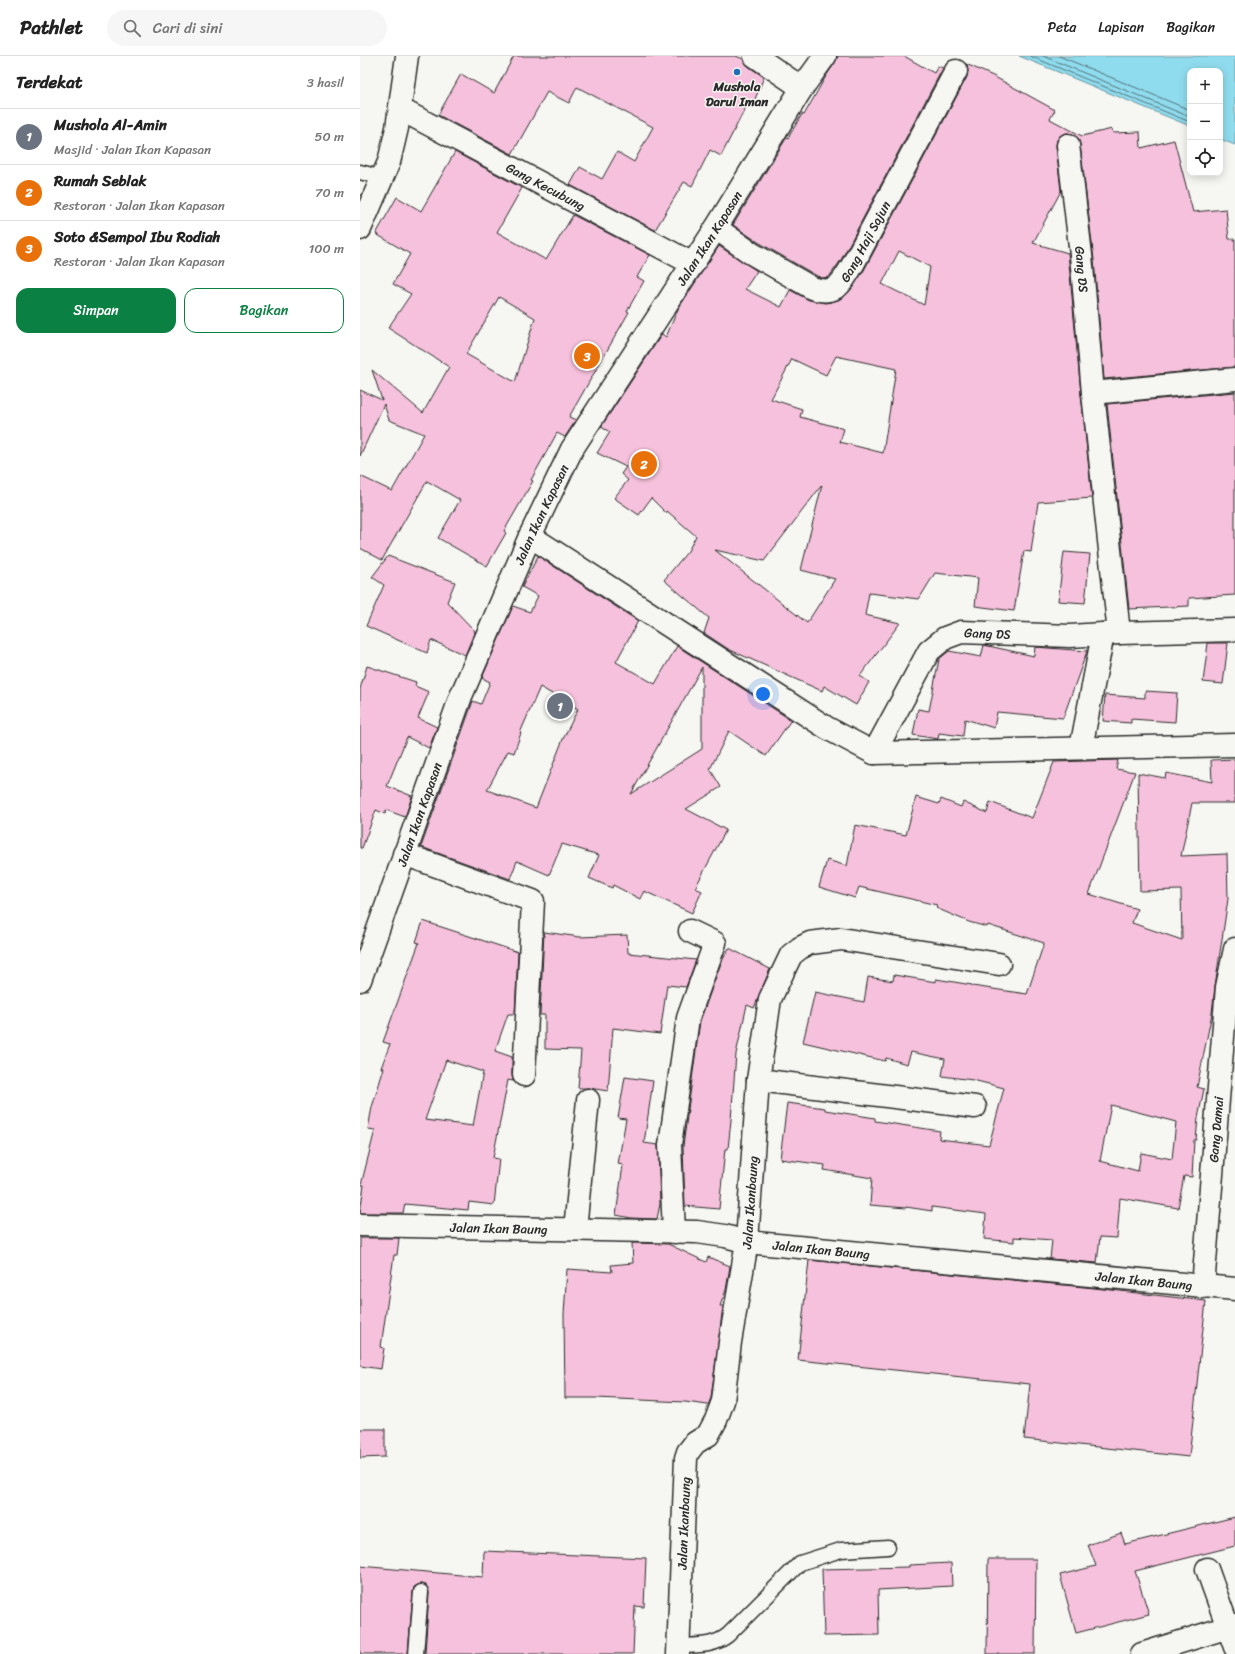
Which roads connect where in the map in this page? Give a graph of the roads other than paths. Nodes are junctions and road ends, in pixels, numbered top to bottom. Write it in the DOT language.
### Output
graph roads {
  1 [pos="407,56"];
  2 [pos="755,56"];
  3 [pos="825,56"];
  4 [pos="956,70"];
  5 [pos="802,88"];
  6 [pos="400,109"];
  7 [pos="1068,145"];
  8 [pos="360,172"];
  9 [pos="383,178"];
  10 [pos="716,228"];
  11 [pos="360,229"];
  12 [pos="692,264"];
  13 [pos="1235,379"];
  14 [pos="1094,393"];
  15 [pos="530,536"];
  16 [pos="1235,630"];
  17 [pos="1111,634"];
  18 [pos="1235,744"];
  19 [pos="1081,748"];
  20 [pos="874,753"];
  21 [pos="404,854"];
  22 [pos="690,931"];
  23 [pos="1235,949"];
  24 [pos="999,964"];
  25 [pos="360,980"];
  26 [pos="524,1075"];
  27 [pos="758,1080"];
  28 [pos="588,1100"];
  29 [pos="975,1108"];
  30 [pos="360,1225"];
  31 [pos="575,1229"];
  32 [pos="674,1232"];
  33 [pos="747,1242"];
  34 [pos="1203,1287"];
  35 [pos="1235,1289"];
  36 [pos="888,1547"];
  37 [pos="1207,1569"];
  38 [pos="421,1592"];
  39 [pos="1233,1634"];
  40 [pos="678,1650"];
  41 [pos="416,1654"];
  42 [pos="1142,1654"];
  1 -- 6 [label="street"];
  2 -- 5 [label="street"];
  3 -- 5 [label="street, Jalan Ikan Kapasan"];
  4 -- 10 [label="street, Gang Haji Sajun"];
  5 -- 10 [label="street, Jalan Ikan Kapasan"];
  6 -- 9 [label="street"];
  6 -- 12 [label="street, Gang Kecubung"];
  7 -- 14 [label="street, Gang DS"];
  8 -- 9 [label="lane"];
  9 -- 11 [label="street"];
  10 -- 12 [label="street, Jalan Ikan Kapasan"];
  12 -- 15 [label="street, Jalan Ikan Kapasan"];
  13 -- 14 [label="street"];
  14 -- 17 [label="street, Gang DS"];
  15 -- 20 [label="street"];
  15 -- 21 [label="street, Jalan Ikan Kapasan"];
  16 -- 17 [label="street, Gang DS"];
  17 -- 19 [label="street"];
  17 -- 20 [label="street, Gang DS"];
  18 -- 19 [label="street"];
  19 -- 20 [label="street"];
  21 -- 25 [label="street, Jalan Ikan Kapasan"];
  21 -- 26 [label="street"];
  22 -- 32 [label="street"];
  23 -- 34 [label="street, Gang Damai"];
  24 -- 27 [label="street, Jalan Ikanbaung"];
  27 -- 29 [label="street"];
  27 -- 33 [label="street, Jalan Ikanbaung"];
  28 -- 31 [label="street"];
  30 -- 31 [label="street, Jalan Ikan Baung"];
  31 -- 32 [label="street, Jalan Ikan Baung"];
  32 -- 33 [label="street, Jalan Ikan Baung"];
  33 -- 34 [label="street, Jalan Ikan Baung"];
  33 -- 40 [label="street, Jalan Ikanbaung"];
  34 -- 35 [label="street, Jalan Ikan Baung"];
  36 -- 40 [label="lane"];
  37 -- 39 [label="street"];
  38 -- 41 [label="lane"];
  39 -- 42 [label="street"];
}
